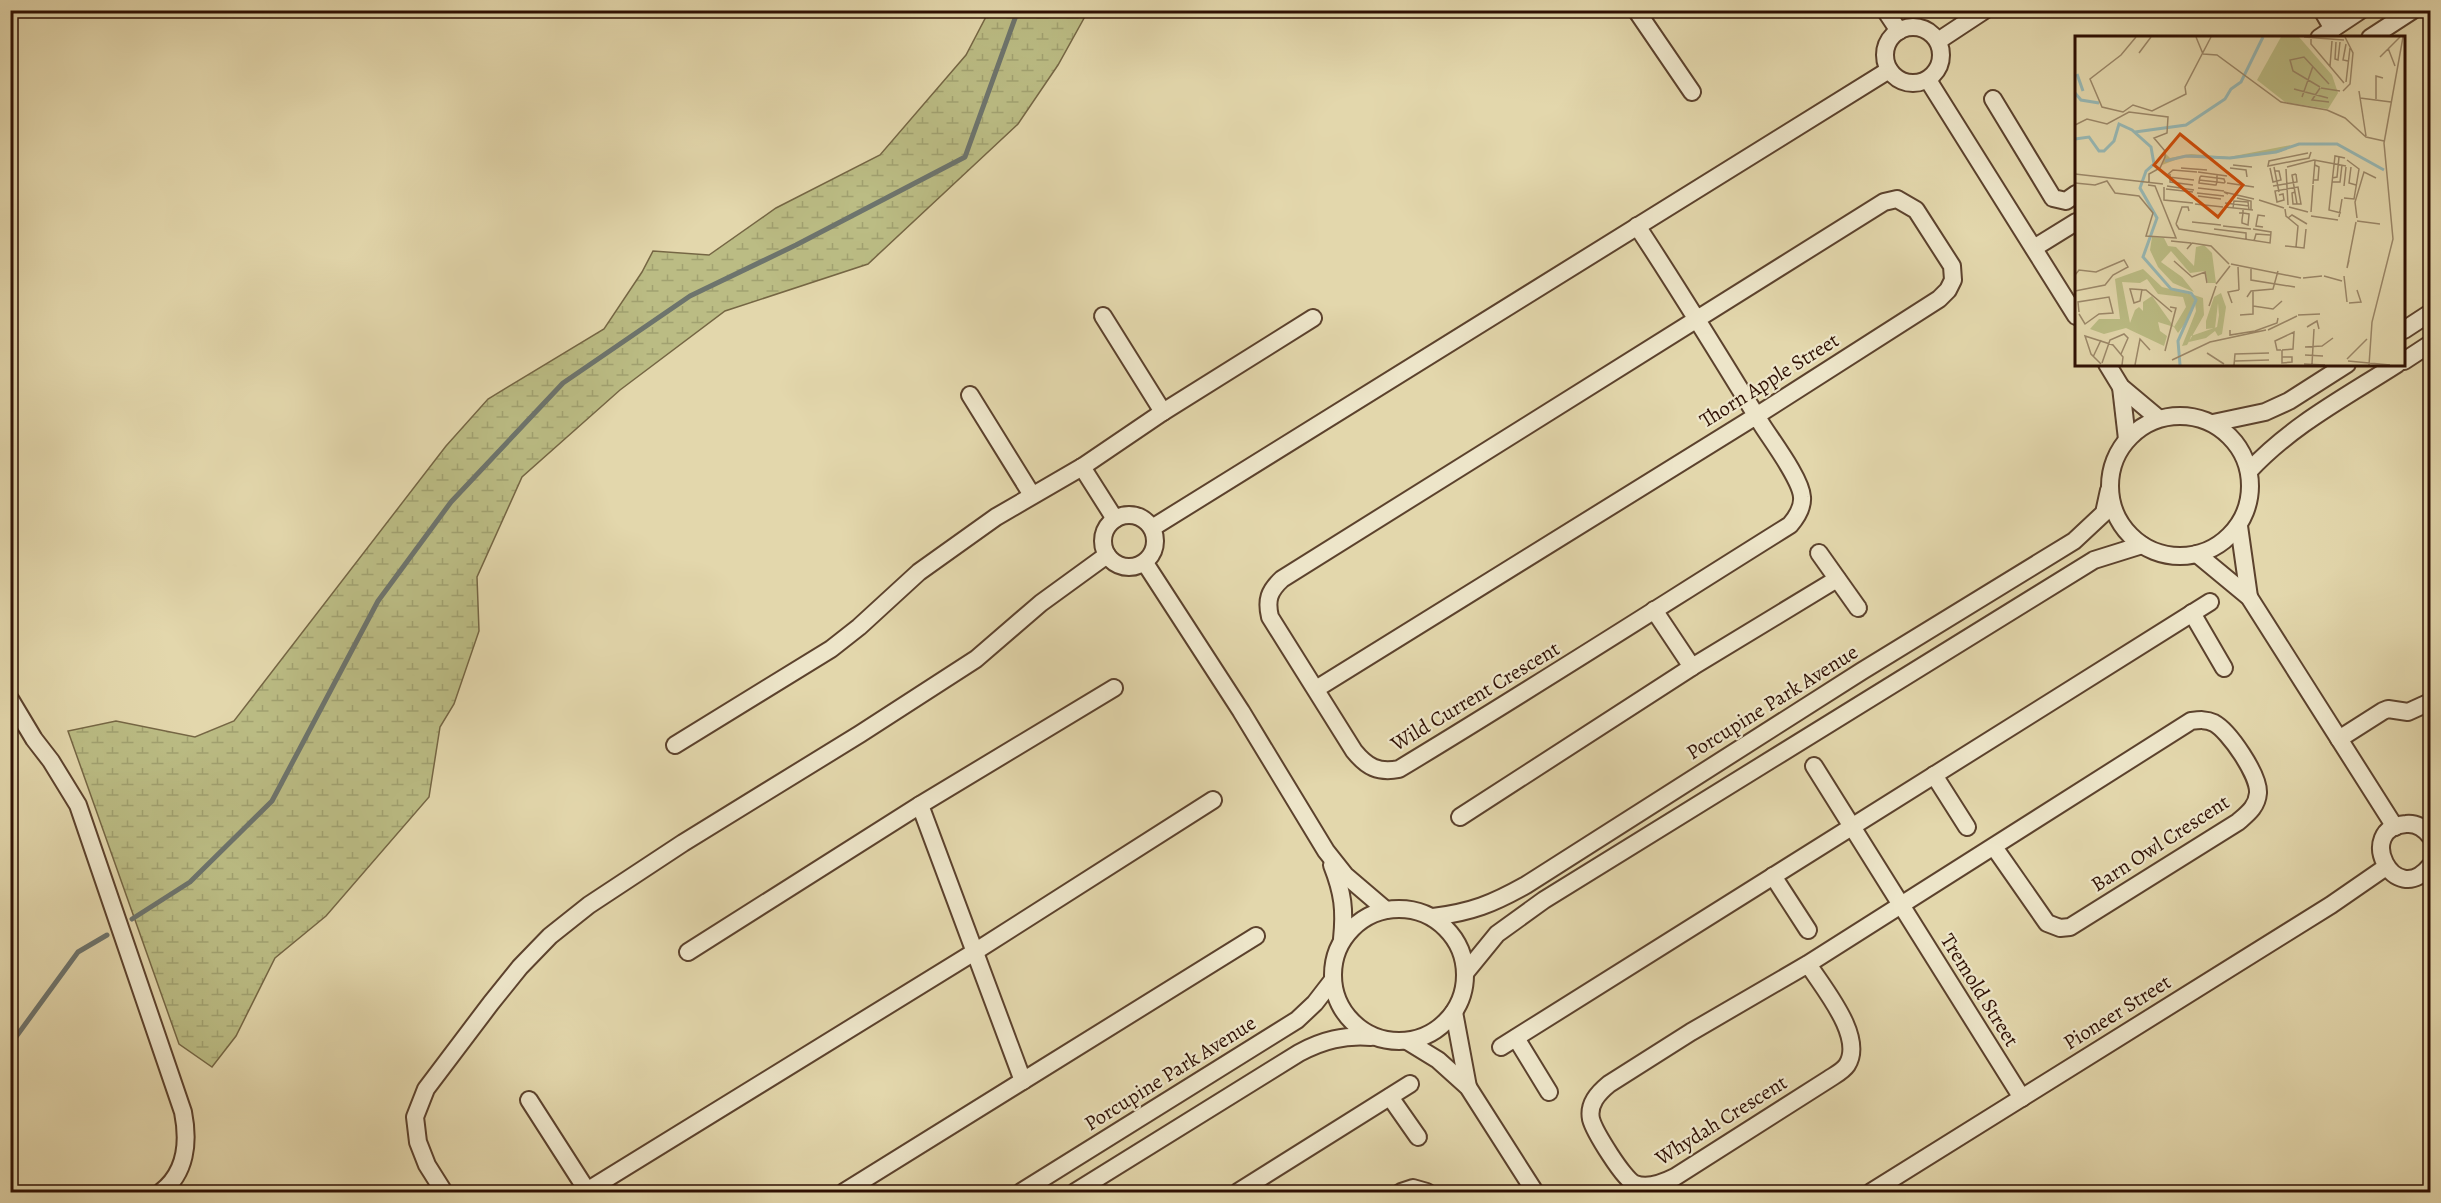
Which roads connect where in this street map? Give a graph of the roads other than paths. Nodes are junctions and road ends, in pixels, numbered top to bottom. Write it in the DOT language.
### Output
graph roads {
  1 [pos="1636,10"];
  2 [pos="1885,10"];
  3 [pos="1985,10"];
  4 [pos="2322,10"];
  5 [pos="2361,10"];
  6 [pos="2413,10"];
  7 [pos="1899,31"];
  8 [pos="2326,33"];
  9 [pos="2373,36"];
  10 [pos="1938,41"];
  11 [pos="1889,70"];
  12 [pos="1928,80"];
  13 [pos="1692,92"];
  14 [pos="1993,99"];
  15 [pos="2075,195"];
  16 [pos="2075,223"];
  17 [pos="1637,226"];
  18 [pos="2034,248"];
  19 [pos="2430,313"];
  20 [pos="2075,314"];
  21 [pos="1103,316"];
  22 [pos="1313,318"];
  23 [pos="1698,320"];
  24 [pos="2405,329"];
  25 [pos="2430,344"];
  26 [pos="2405,360"];
  27 [pos="2108,366"];
  28 [pos="2344,366"];
  29 [pos="2394,366"];
  30 [pos="2121,387"];
  31 [pos="970,394"];
  32 [pos="1163,412"];
  33 [pos="1756,416"];
  34 [pos="2158,418"];
  35 [pos="2213,423"];
  36 [pos="2127,439"];
  37 [pos="1083,466"];
  38 [pos="2249,471"];
  39 [pos="2109,490"];
  40 [pos="1032,495"];
  41 [pos="1114,519"];
  42 [pos="2239,526"];
  43 [pos="1152,528"];
  44 [pos="2142,545"];
  45 [pos="1820,552"];
  46 [pos="2197,554"];
  47 [pos="1107,555"];
  48 [pos="1145,563"];
  49 [pos="1838,579"];
  50 [pos="2249,597"];
  51 [pos="2211,602"];
  52 [pos="1858,608"];
  53 [pos="1654,610"];
  54 [pos="2192,614"];
  55 [pos="1692,667"];
  56 [pos="2224,668"];
  57 [pos="1114,688"];
  58 [pos="1316,689"];
  59 [pos="10,699"];
  60 [pos="2430,702"];
  61 [pos="2339,739"];
  62 [pos="675,745"];
  63 [pos="1814,766"];
  64 [pos="1934,775"];
  65 [pos="1213,801"];
  66 [pos="920,806"];
  67 [pos="1460,817"];
  68 [pos="1852,827"];
  69 [pos="1967,827"];
  70 [pos="2395,827"];
  71 [pos="2430,836"];
  72 [pos="1994,847"];
  73 [pos="1326,850"];
  74 [pos="2386,867"];
  75 [pos="2428,874"];
  76 [pos="1773,876"];
  77 [pos="1901,906"];
  78 [pos="1386,910"];
  79 [pos="1433,917"];
  80 [pos="1808,930"];
  81 [pos="1256,936"];
  82 [pos="1342,941"];
  83 [pos="688,951"];
  84 [pos="976,951"];
  85 [pos="1808,964"];
  86 [pos="1466,972"];
  87 [pos="1332,981"];
  88 [pos="1454,1012"];
  89 [pos="1375,1037"];
  90 [pos="1516,1038"];
  91 [pos="1407,1041"];
  92 [pos="1501,1047"];
  93 [pos="1023,1081"];
  94 [pos="1410,1084"];
  95 [pos="1468,1087"];
  96 [pos="1549,1092"];
  97 [pos="1390,1097"];
  98 [pos="2022,1098"];
  99 [pos="529,1100"];
  100 [pos="1418,1137"];
  101 [pos="161,1192"];
  102 [pos="444,1192"];
  103 [pos="587,1192"];
  104 [pos="844,1192"];
  105 [pos="1022,1192"];
  106 [pos="1075,1192"];
  107 [pos="1238,1192"];
  108 [pos="1401,1192"];
  109 [pos="1427,1192"];
  110 [pos="1535,1192"];
  111 [pos="1871,1192"];
  1 -- 13 [label="street"];
  2 -- 7 [label="street"];
  3 -- 10 [label="street"];
  4 -- 8 [label="street"];
  5 -- 8 [label="street"];
  6 -- 9 [label="street"];
  7 -- 10 [label="street"];
  7 -- 11 [label="street"];
  10 -- 12 [label="street"];
  11 -- 12 [label="street"];
  11 -- 17 [label="street"];
  12 -- 18 [label="street"];
  14 -- 15 [label="street"];
  16 -- 18 [label="street"];
  17 -- 23 [label="street, Wild Current Crescent"];
  17 -- 43 [label="street"];
  18 -- 20 [label="street"];
  19 -- 24 [label="street"];
  21 -- 32 [label="street"];
  22 -- 32 [label="street"];
  23 -- 33 [label="street, Wild Current Crescent"];
  23 -- 33 [label="street, Thorn Apple Street"];
  23 -- 58 [label="street, Wild Current Crescent"];
  25 -- 26 [label="street"];
  27 -- 30 [label="street"];
  28 -- 35 [label="street"];
  29 -- 38 [label="street"];
  30 -- 34 [label="street"];
  30 -- 36 [label="street"];
  31 -- 40 [label="street"];
  32 -- 37 [label="street"];
  33 -- 53 [label="street, Wild Current Crescent"];
  33 -- 58 [label="street, Thorn Apple Street"];
  34 -- 35 [label="street"];
  34 -- 36 [label="street"];
  35 -- 38 [label="street"];
  36 -- 39 [label="street"];
  37 -- 40 [label="street"];
  37 -- 41 [label="street"];
  38 -- 42 [label="street"];
  39 -- 44 [label="street"];
  39 -- 79 [label="street, Porcupine Park Avenue"];
  40 -- 62 [label="street"];
  41 -- 43 [label="street"];
  41 -- 47 [label="street"];
  42 -- 46 [label="street"];
  42 -- 50 [label="street"];
  43 -- 48 [label="street"];
  44 -- 46 [label="street"];
  44 -- 86 [label="street"];
  45 -- 49 [label="street"];
  46 -- 50 [label="street"];
  47 -- 48 [label="street"];
  47 -- 102 [label="street"];
  48 -- 73 [label="street"];
  49 -- 52 [label="street"];
  49 -- 55 [label="street"];
  50 -- 61 [label="street"];
  51 -- 54 [label="street"];
  53 -- 55 [label="street"];
  53 -- 58 [label="street, Wild Current Crescent"];
  54 -- 56 [label="street"];
  54 -- 64 [label="street"];
  55 -- 67 [label="street"];
  57 -- 66 [label="street"];
  59 -- 101 [label="street"];
  60 -- 61 [label="street"];
  61 -- 70 [label="street"];
  63 -- 68 [label="street, Tremold Street"];
  64 -- 68 [label="street"];
  64 -- 69 [label="street"];
  65 -- 84 [label="street"];
  66 -- 83 [label="street"];
  66 -- 84 [label="street"];
  68 -- 76 [label="street"];
  68 -- 77 [label="street, Tremold Street"];
  70 -- 71 [label="street"];
  70 -- 74 [label="street"];
  72 -- 72 [label="street, Barn Owl Crescent"];
  72 -- 77 [label="street, Barn Owl Crescent"];
  73 -- 78 [label="street"];
  73 -- 82 [label="street"];
  74 -- 75 [label="street"];
  74 -- 98 [label="street, Pioneer Street"];
  76 -- 80 [label="street"];
  76 -- 90 [label="street"];
  77 -- 85 [label="street, Whydah Crescent"];
  77 -- 98 [label="street, Tremold Street"];
  78 -- 79 [label="street"];
  78 -- 82 [label="street"];
  79 -- 86 [label="street"];
  81 -- 93 [label="street"];
  82 -- 87 [label="street"];
  84 -- 93 [label="street"];
  84 -- 103 [label="street"];
  85 -- 85 [label="street, Whydah Crescent"];
  86 -- 88 [label="street"];
  87 -- 89 [label="street"];
  87 -- 105 [label="street, Porcupine Park Avenue"];
  88 -- 91 [label="street"];
  88 -- 95 [label="street"];
  89 -- 91 [label="street"];
  89 -- 106 [label="street"];
  90 -- 92 [label="street"];
  90 -- 96 [label="street"];
  91 -- 95 [label="street"];
  93 -- 104 [label="street"];
  94 -- 97 [label="street"];
  95 -- 110 [label="street"];
  97 -- 100 [label="street"];
  97 -- 107 [label="street"];
  98 -- 111 [label="street, Pioneer Street"];
  99 -- 103 [label="street"];
  108 -- 109 [label="street"];
}
